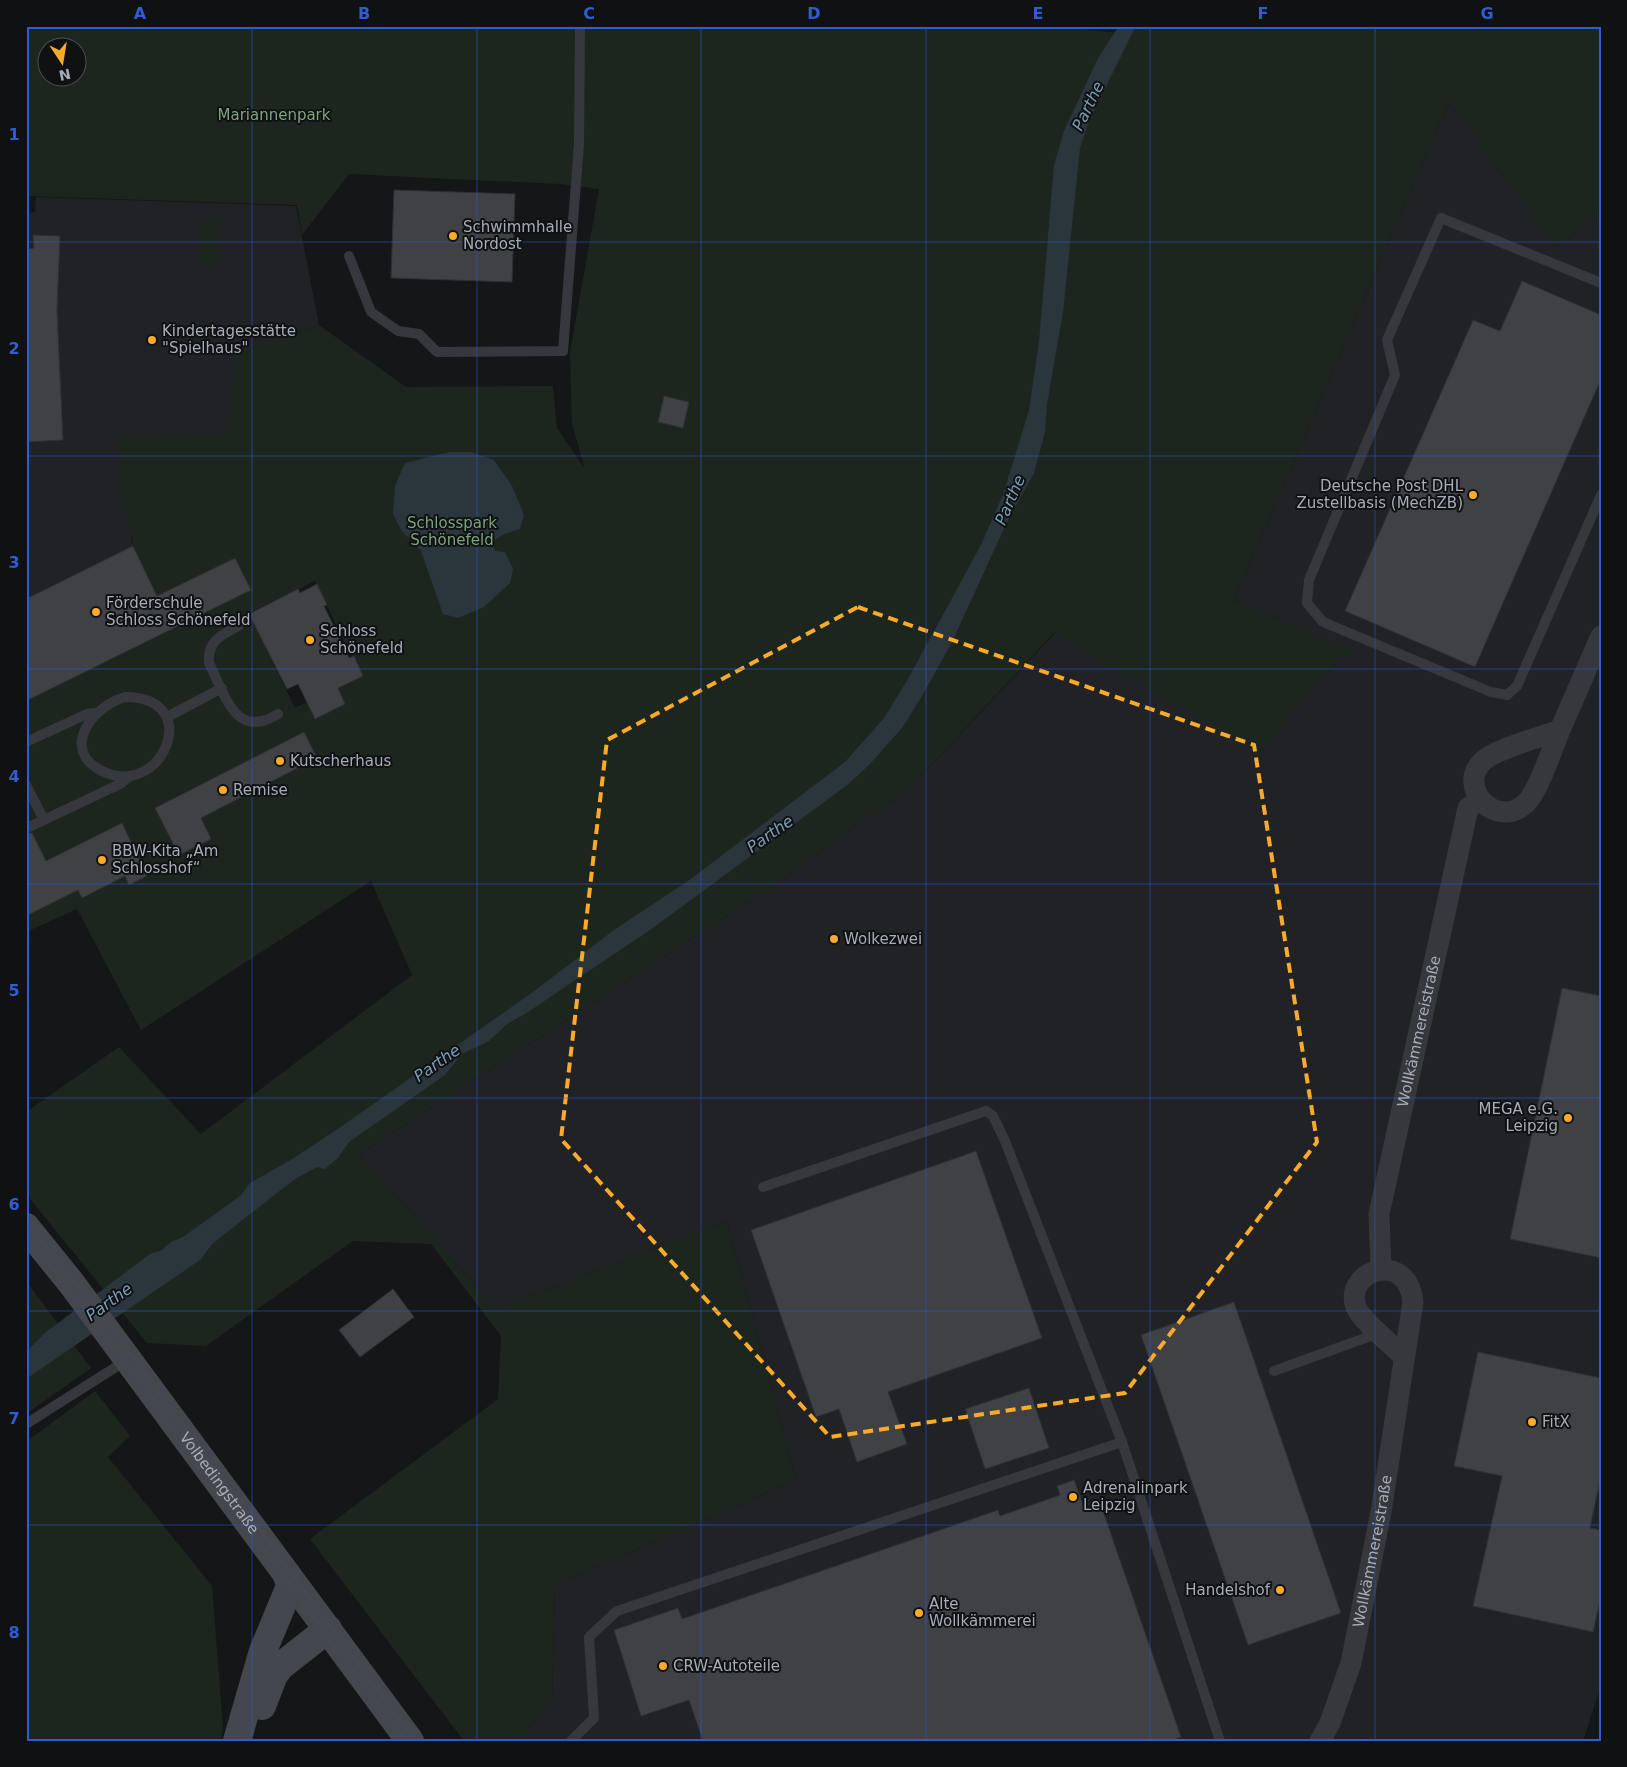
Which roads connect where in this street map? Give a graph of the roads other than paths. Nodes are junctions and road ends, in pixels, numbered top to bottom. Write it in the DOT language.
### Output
graph roads {
  1 [pos="580,26"];
  2 [pos="349,256"];
  3 [pos="1601,283"];
  4 [pos="1601,495"];
  5 [pos="238,626"];
  6 [pos="1601,636"];
  7 [pos="222,688"];
  8 [pos="95,713"];
  9 [pos="278,714"];
  10 [pos="167,716"];
  11 [pos="1560,730"];
  12 [pos="26,742"];
  13 [pos="130,776"];
  14 [pos="26,785"];
  15 [pos="1480,800"];
  16 [pos="44,820"];
  17 [pos="29,827"];
  18 [pos="763,1187"];
  19 [pos="26,1227"];
  20 [pos="1381,1269"];
  21 [pos="1380,1333"];
  22 [pos="1404,1357"];
  23 [pos="128,1360"];
  24 [pos="1274,1371"];
  25 [pos="26,1424"];
  26 [pos="1122,1442"];
  27 [pos="287,1575"];
  28 [pos="328,1629"];
  29 [pos="237,1741"];
  30 [pos="251,1741"];
  31 [pos="410,1741"];
  32 [pos="571,1741"];
  33 [pos="1220,1741"];
  34 [pos="1320,1741"];
  1 -- 2 [label="lane"];
  3 -- 4 [label="lane"];
  5 -- 7 [label="lane"];
  6 -- 11 [label="street"];
  7 -- 9 [label="lane"];
  7 -- 10 [label="lane"];
  8 -- 10 [label="lane"];
  8 -- 12 [label="lane"];
  8 -- 13 [label="lane"];
  10 -- 13 [label="lane"];
  11 -- 15 [label="street"];
  11 -- 15 [label="street"];
  13 -- 16 [label="lane"];
  14 -- 16 [label="lane"];
  15 -- 20 [label="street, Wollkämmereistraße"];
  16 -- 17 [label="lane"];
  18 -- 26 [label="lane"];
  19 -- 23 [label="main road, Volbedingstraße"];
  20 -- 21 [label="street"];
  20 -- 22 [label="street, Wollkämmereistraße"];
  21 -- 22 [label="street"];
  21 -- 24 [label="lane"];
  22 -- 34 [label="street, Wollkämmereistraße"];
  23 -- 25 [label="lane"];
  23 -- 27 [label="main road, Volbedingstraße"];
  26 -- 32 [label="lane"];
  26 -- 33 [label="lane"];
  27 -- 28 [label="main road, Volbedingstraße"];
  27 -- 29 [label="main road"];
  28 -- 30 [label="main road"];
  28 -- 31 [label="main road, Volbedingstraße"];
}
